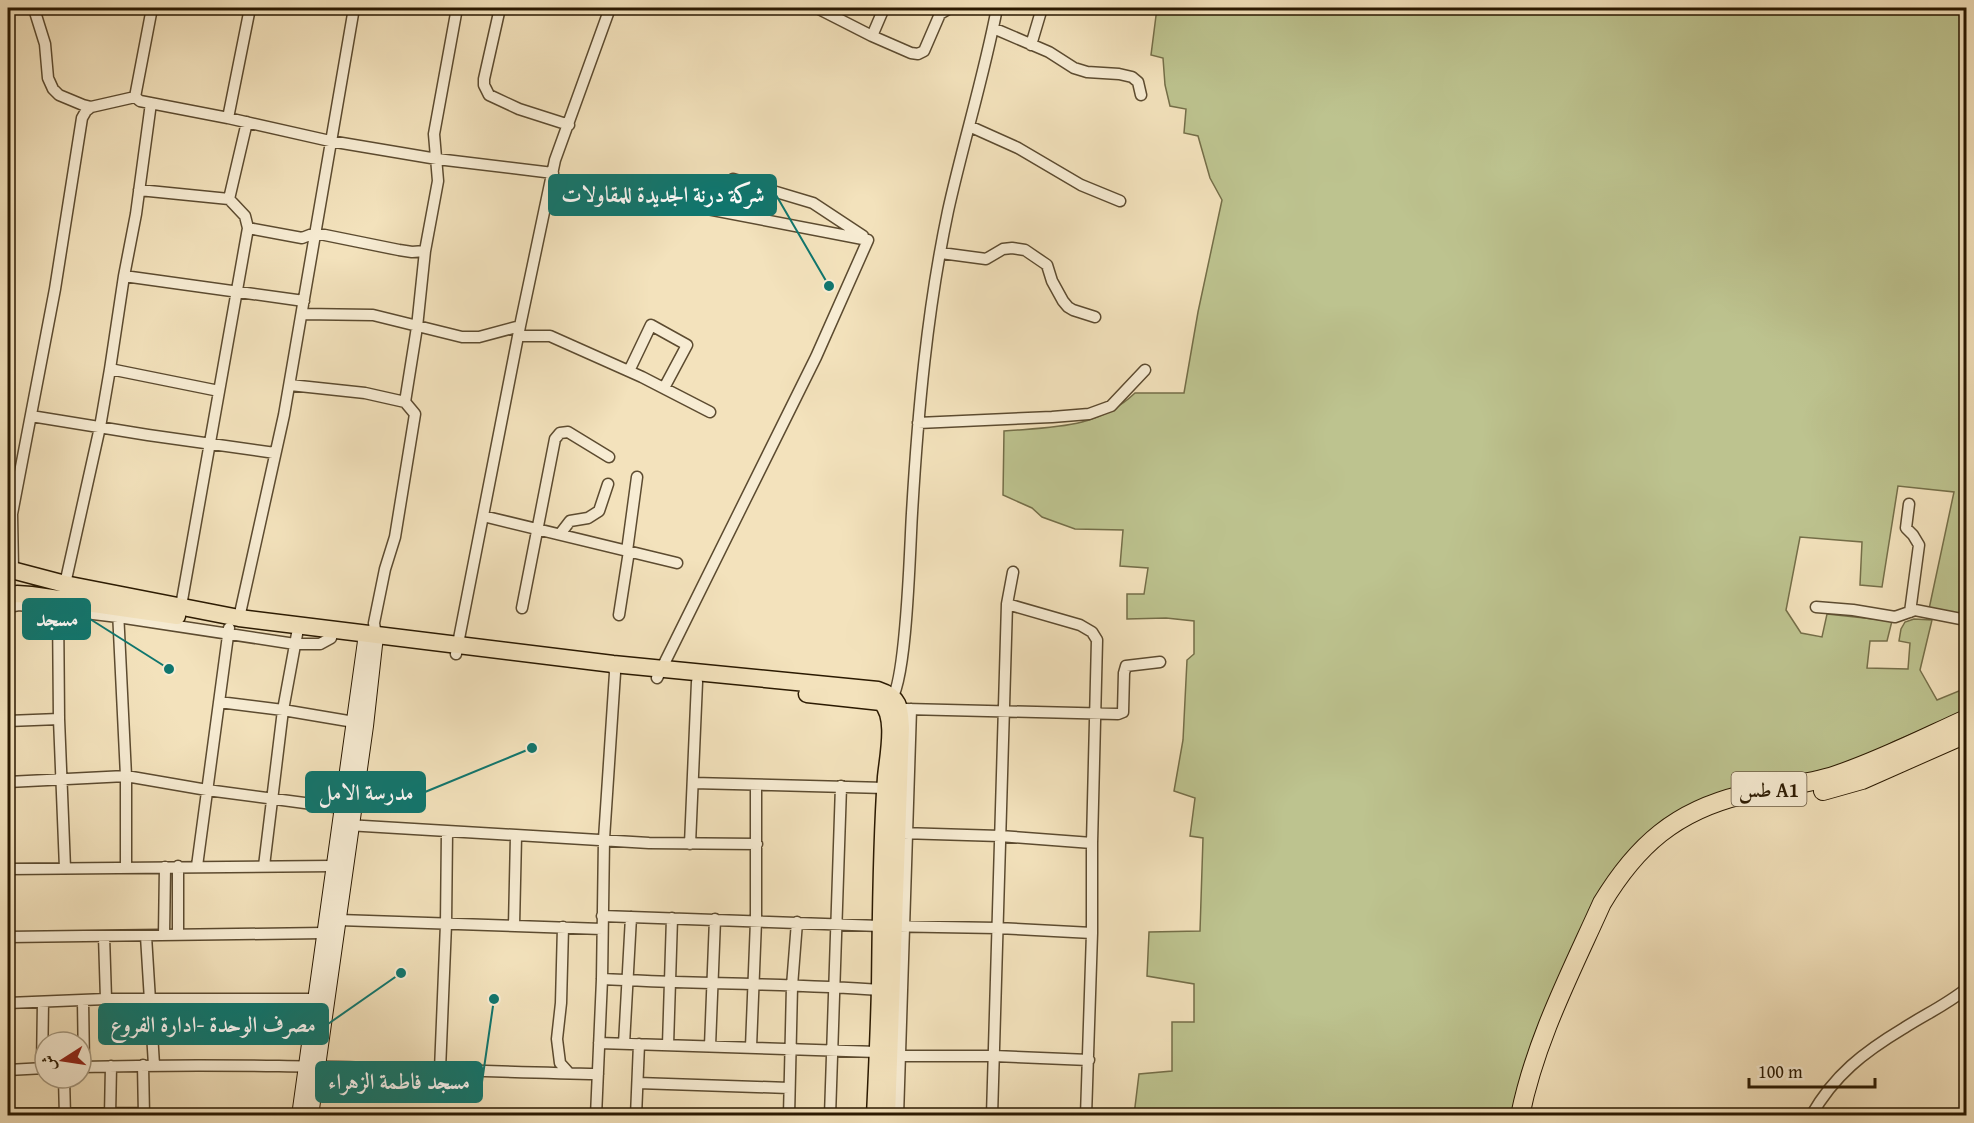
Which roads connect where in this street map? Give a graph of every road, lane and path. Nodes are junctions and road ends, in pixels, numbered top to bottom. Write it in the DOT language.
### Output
graph roads {
  1 [pos="152,8"];
  2 [pos="250,8"];
  3 [pos="354,8"];
  4 [pos="457,8"];
  5 [pos="500,8"];
  6 [pos="610,8"];
  7 [pos="817,8"];
  8 [pos="884,8"];
  9 [pos="950,8"];
  10 [pos="997,8"];
  11 [pos="1042,8"];
  12 [pos="35,12"];
  13 [pos="993,28"];
  14 [pos="872,36"];
  15 [pos="1031,45"];
  16 [pos="1141,95"];
  17 [pos="135,97"];
  18 [pos="151,103"];
  19 [pos="91,107"];
  20 [pos="228,118"];
  21 [pos="248,122"];
  22 [pos="569,125"];
  23 [pos="969,126"];
  24 [pos="330,141"];
  25 [pos="437,159"];
  26 [pos="553,173"];
  27 [pos="733,179"];
  28 [pos="139,190"];
  29 [pos="229,199"];
  30 [pos="1120,201"];
  31 [pos="671,202"];
  32 [pos="248,228"];
  33 [pos="315,233"];
  34 [pos="868,240"];
  35 [pos="425,251"];
  36 [pos="941,253"];
  37 [pos="124,276"];
  38 [pos="237,291"];
  39 [pos="304,301"];
  40 [pos="302,314"];
  41 [pos="1095,317"];
  42 [pos="417,327"];
  43 [pos="519,331"];
  44 [pos="110,369"];
  45 [pos="1144,370"];
  46 [pos="629,371"];
  47 [pos="290,385"];
  48 [pos="664,388"];
  49 [pos="219,391"];
  50 [pos="405,402"];
  51 [pos="710,412"];
  52 [pos="31,416"];
  53 [pos="918,423"];
  54 [pos="100,427"];
  55 [pos="210,444"];
  56 [pos="276,453"];
  57 [pos="609,457"];
  58 [pos="637,477"];
  59 [pos="608,484"];
  60 [pos="1910,504"];
  61 [pos="483,516"];
  62 [pos="537,529"];
  63 [pos="560,534"];
  64 [pos="628,551"];
  65 [pos="677,563"];
  66 [pos="1013,572"];
  67 [pos="9,574"];
  68 [pos="8,596"];
  69 [pos="60,597"];
  70 [pos="1007,604"];
  71 [pos="181,606"];
  72 [pos="8,607"];
  73 [pos="1816,607"];
  74 [pos="522,608"];
  75 [pos="118,612"];
  76 [pos="1910,612"];
  77 [pos="619,615"];
  78 [pos="1966,620"];
  79 [pos="232,625"];
  80 [pos="372,636"];
  81 [pos="296,639"];
  82 [pos="457,650"];
  83 [pos="1160,662"];
  84 [pos="614,669"];
  85 [pos="659,673"];
  86 [pos="697,682"];
  87 [pos="219,702"];
  88 [pos="896,706"];
  89 [pos="283,710"];
  90 [pos="1004,711"];
  91 [pos="1096,715"];
  92 [pos="59,719"];
  93 [pos="1966,719"];
  94 [pos="8,721"];
  95 [pos="354,722"];
  96 [pos="1966,734"];
  97 [pos="126,776"];
  98 [pos="61,781"];
  99 [pos="8,782"];
  100 [pos="693,783"];
  101 [pos="756,785"];
  102 [pos="841,786"];
  103 [pos="885,788"];
  104 [pos="207,790"];
  105 [pos="272,800"];
  106 [pos="342,808"];
  107 [pos="345,825"];
  108 [pos="447,832"];
  109 [pos="902,833"];
  110 [pos="516,836"];
  111 [pos="1000,836"];
  112 [pos="604,839"];
  113 [pos="1092,843"];
  114 [pos="690,844"];
  115 [pos="757,844"];
  116 [pos="178,866"];
  117 [pos="197,866"];
  118 [pos="264,866"];
  119 [pos="333,866"];
  120 [pos="126,867"];
  121 [pos="165,867"];
  122 [pos="64,868"];
  123 [pos="8,869"];
  124 [pos="602,916"];
  125 [pos="631,917"];
  126 [pos="672,918"];
  127 [pos="716,919"];
  128 [pos="339,920"];
  129 [pos="756,921"];
  130 [pos="797,922"];
  131 [pos="837,923"];
  132 [pos="446,924"];
  133 [pos="514,926"];
  134 [pos="893,926"];
  135 [pos="563,927"];
  136 [pos="998,928"];
  137 [pos="602,929"];
  138 [pos="324,933"];
  139 [pos="1092,933"];
  140 [pos="164,935"];
  141 [pos="178,935"];
  142 [pos="104,936"];
  143 [pos="146,936"];
  144 [pos="8,937"];
  145 [pos="602,979"];
  146 [pos="628,981"];
  147 [pos="669,983"];
  148 [pos="712,984"];
  149 [pos="754,985"];
  150 [pos="792,986"];
  151 [pos="833,987"];
  152 [pos="1966,989"];
  153 [pos="880,990"];
  154 [pos="106,999"];
  155 [pos="315,999"];
  156 [pos="150,1000"];
  157 [pos="83,1001"];
  158 [pos="43,1002"];
  159 [pos="8,1003"];
  160 [pos="43,1030"];
  161 [pos="83,1030"];
  162 [pos="599,1043"];
  163 [pos="624,1044"];
  164 [pos="639,1044"];
  165 [pos="668,1045"];
  166 [pos="710,1046"];
  167 [pos="751,1047"];
  168 [pos="790,1050"];
  169 [pos="831,1050"];
  170 [pos="877,1052"];
  171 [pos="900,1056"];
  172 [pos="994,1056"];
  173 [pos="1089,1060"];
  174 [pos="148,1065"];
  175 [pos="111,1066"];
  176 [pos="311,1066"];
  177 [pos="93,1067"];
  178 [pos="33,1069"];
  179 [pos="8,1070"];
  180 [pos="440,1071"];
  181 [pos="569,1073"];
  182 [pos="598,1074"];
  183 [pos="638,1083"];
  184 [pos="789,1088"];
  185 [pos="64,1090"];
  186 [pos="8,1114"];
  187 [pos="65,1114"];
  188 [pos="110,1114"];
  189 [pos="144,1114"];
  190 [pos="299,1116"];
  191 [pos="312,1116"];
  192 [pos="596,1116"];
  193 [pos="636,1116"];
  194 [pos="789,1116"];
  195 [pos="830,1116"];
  196 [pos="875,1116"];
  197 [pos="887,1116"];
  198 [pos="898,1116"];
  199 [pos="992,1116"];
  200 [pos="1086,1116"];
  201 [pos="1520,1116"];
  202 [pos="1531,1116"];
  203 [pos="1811,1116"];
  1 -- 17 [label="street"];
  2 -- 20 [label="street"];
  3 -- 24 [label="street"];
  4 -- 25 [label="street"];
  5 -- 22 [label="street"];
  6 -- 22 [label="street"];
  7 -- 14 [label="street"];
  8 -- 14 [label="street"];
  9 -- 14 [label="street"];
  10 -- 13 [label="street"];
  11 -- 15 [label="street"];
  12 -- 19 [label="street"];
  13 -- 15 [label="street"];
  13 -- 23 [label="street"];
  15 -- 16 [label="street"];
  17 -- 18 [label="street"];
  17 -- 19 [label="street"];
  18 -- 20 [label="street"];
  18 -- 28 [label="street"];
  19 -- 52 [label="street"];
  20 -- 21 [label="street"];
  21 -- 24 [label="street"];
  21 -- 29 [label="street"];
  22 -- 26 [label="street"];
  23 -- 30 [label="street"];
  23 -- 36 [label="street"];
  24 -- 25 [label="street"];
  24 -- 33 [label="street"];
  25 -- 26 [label="street"];
  25 -- 35 [label="street"];
  26 -- 43 [label="street"];
  27 -- 34 [label="street"];
  28 -- 29 [label="street"];
  28 -- 37 [label="street"];
  29 -- 32 [label="street"];
  31 -- 34 [label="street"];
  32 -- 33 [label="street"];
  32 -- 38 [label="street"];
  33 -- 35 [label="street"];
  33 -- 39 [label="street"];
  34 -- 85 [label="street"];
  35 -- 42 [label="street"];
  36 -- 41 [label="street"];
  36 -- 53 [label="street"];
  37 -- 38 [label="street"];
  37 -- 44 [label="street"];
  38 -- 39 [label="street"];
  38 -- 49 [label="street"];
  39 -- 40 [label="street"];
  40 -- 42 [label="street"];
  40 -- 47 [label="street"];
  42 -- 43 [label="street"];
  42 -- 50 [label="street"];
  43 -- 46 [label="street"];
  43 -- 61 [label="street"];
  44 -- 49 [label="street"];
  44 -- 54 [label="street"];
  45 -- 53 [label="street"];
  46 -- 48 [label="street"];
  46 -- 48 [label="street"];
  47 -- 50 [label="street"];
  47 -- 56 [label="street"];
  48 -- 51 [label="street"];
  49 -- 55 [label="street"];
  50 -- 80 [label="street"];
  52 -- 54 [label="street"];
  52 -- 67 [label="street"];
  53 -- 88 [label="street"];
  54 -- 55 [label="street"];
  54 -- 69 [label="street"];
  55 -- 56 [label="street"];
  55 -- 71 [label="street"];
  56 -- 79 [label="street"];
  57 -- 62 [label="street"];
  58 -- 64 [label="street"];
  59 -- 63 [label="street"];
  60 -- 76 [label="street"];
  61 -- 62 [label="street"];
  61 -- 82 [label="street"];
  62 -- 63 [label="street"];
  62 -- 74 [label="street"];
  63 -- 64 [label="street"];
  64 -- 65 [label="street"];
  64 -- 77 [label="street"];
  66 -- 70 [label="street"];
  67 -- 69 [label="main road"];
  68 -- 69 [label="main road"];
  69 -- 71 [label="main road"];
  69 -- 72 [label="street"];
  69 -- 75 [label="main road"];
  69 -- 92 [label="street"];
  70 -- 90 [label="street"];
  70 -- 91 [label="street"];
  71 -- 79 [label="main road"];
  73 -- 76 [label="street"];
  75 -- 79 [label="main road"];
  75 -- 97 [label="street"];
  76 -- 78 [label="street"];
  79 -- 80 [label="main road"];
  79 -- 81 [label="main road"];
  79 -- 87 [label="street"];
  80 -- 81 [label="main road"];
  80 -- 82 [label="main road"];
  80 -- 95 [label="main road"];
  80 -- 107 [label="main road"];
  81 -- 89 [label="street"];
  82 -- 84 [label="main road"];
  83 -- 91 [label="street"];
  84 -- 85 [label="main road"];
  84 -- 112 [label="street"];
  85 -- 86 [label="main road"];
  85 -- 88 [label="main road"];
  86 -- 88 [label="main road"];
  86 -- 100 [label="street"];
  87 -- 89 [label="street"];
  87 -- 104 [label="street"];
  88 -- 90 [label="street"];
  88 -- 103 [label="main road"];
  88 -- 109 [label="main road"];
  89 -- 95 [label="street"];
  89 -- 105 [label="street"];
  90 -- 91 [label="street"];
  90 -- 111 [label="street"];
  91 -- 113 [label="street"];
  92 -- 94 [label="street"];
  92 -- 98 [label="street"];
  93 -- 201 [label="highway, طس A1"];
  95 -- 106 [label="main road"];
  96 -- 202 [label="highway, طس A1"];
  97 -- 98 [label="street"];
  97 -- 104 [label="street"];
  97 -- 120 [label="street"];
  98 -- 99 [label="street"];
  98 -- 122 [label="street"];
  100 -- 101 [label="street"];
  100 -- 114 [label="street"];
  101 -- 102 [label="street"];
  101 -- 115 [label="street"];
  102 -- 103 [label="street"];
  102 -- 131 [label="street"];
  103 -- 134 [label="main road"];
  104 -- 105 [label="street"];
  104 -- 117 [label="street"];
  105 -- 106 [label="street"];
  105 -- 118 [label="street"];
  106 -- 107 [label="main road"];
  107 -- 108 [label="street"];
  107 -- 119 [label="main road"];
  107 -- 128 [label="main road"];
  108 -- 110 [label="street"];
  108 -- 132 [label="street"];
  109 -- 111 [label="street"];
  109 -- 134 [label="main road"];
  110 -- 112 [label="street"];
  110 -- 133 [label="street"];
  111 -- 113 [label="street"];
  111 -- 136 [label="street"];
  112 -- 114 [label="street"];
  112 -- 124 [label="street"];
  113 -- 139 [label="street"];
  114 -- 115 [label="street"];
  115 -- 129 [label="street"];
  116 -- 117 [label="street"];
  116 -- 121 [label="street"];
  116 -- 141 [label="street"];
  117 -- 118 [label="street"];
  118 -- 119 [label="street"];
  119 -- 138 [label="main road"];
  120 -- 121 [label="street"];
  120 -- 122 [label="street"];
  121 -- 140 [label="street"];
  122 -- 123 [label="street"];
  124 -- 125 [label="street"];
  124 -- 137 [label="street"];
  125 -- 126 [label="street"];
  125 -- 146 [label="street"];
  126 -- 127 [label="street"];
  126 -- 147 [label="street"];
  127 -- 129 [label="street"];
  127 -- 148 [label="street"];
  128 -- 132 [label="street"];
  128 -- 176 [label="main road"];
  129 -- 130 [label="street"];
  129 -- 149 [label="street"];
  130 -- 131 [label="street"];
  130 -- 150 [label="street"];
  131 -- 134 [label="street"];
  131 -- 151 [label="street"];
  132 -- 133 [label="street"];
  132 -- 180 [label="street"];
  133 -- 135 [label="street"];
  134 -- 136 [label="street"];
  134 -- 153 [label="main road"];
  134 -- 171 [label="street"];
  134 -- 197 [label="main road"];
  135 -- 137 [label="street"];
  135 -- 181 [label="street"];
  136 -- 139 [label="street"];
  136 -- 172 [label="street"];
  137 -- 145 [label="street"];
  138 -- 141 [label="street"];
  138 -- 155 [label="main road"];
  139 -- 173 [label="street"];
  140 -- 141 [label="street"];
  140 -- 143 [label="street"];
  142 -- 143 [label="street"];
  142 -- 144 [label="street"];
  142 -- 154 [label="street"];
  143 -- 156 [label="street"];
  145 -- 146 [label="street"];
  145 -- 162 [label="street"];
  146 -- 147 [label="street"];
  146 -- 163 [label="street"];
  147 -- 148 [label="street"];
  147 -- 165 [label="street"];
  148 -- 149 [label="street"];
  148 -- 166 [label="street"];
  149 -- 150 [label="street"];
  149 -- 167 [label="street"];
  150 -- 151 [label="street"];
  150 -- 168 [label="street"];
  151 -- 153 [label="street"];
  151 -- 169 [label="street"];
  152 -- 203 [label="street"];
  153 -- 170 [label="main road"];
  154 -- 156 [label="street"];
  154 -- 157 [label="street"];
  155 -- 156 [label="street"];
  155 -- 176 [label="main road"];
  156 -- 174 [label="street"];
  157 -- 158 [label="street"];
  157 -- 161 [label="street"];
  158 -- 159 [label="street"];
  158 -- 160 [label="street"];
  162 -- 163 [label="street"];
  162 -- 182 [label="street"];
  163 -- 164 [label="street"];
  164 -- 165 [label="street"];
  164 -- 183 [label="street"];
  165 -- 166 [label="street"];
  166 -- 167 [label="street"];
  167 -- 168 [label="street"];
  168 -- 169 [label="street"];
  168 -- 184 [label="street"];
  169 -- 170 [label="street"];
  169 -- 195 [label="street"];
  170 -- 196 [label="main road"];
  171 -- 172 [label="street"];
  171 -- 198 [label="street"];
  172 -- 173 [label="street"];
  172 -- 199 [label="street"];
  173 -- 200 [label="street"];
  174 -- 175 [label="street"];
  174 -- 176 [label="street"];
  174 -- 189 [label="street"];
  175 -- 177 [label="street"];
  175 -- 188 [label="street"];
  176 -- 180 [label="street"];
  176 -- 190 [label="main road"];
  176 -- 191 [label="main road"];
  178 -- 179 [label="street"];
  180 -- 181 [label="street"];
  181 -- 182 [label="street"];
  182 -- 192 [label="street"];
  183 -- 184 [label="street"];
  183 -- 193 [label="street"];
  184 -- 194 [label="street"];
  185 -- 187 [label="street"];
  186 -- 187 [label="street"];
  187 -- 188 [label="street"];
  188 -- 189 [label="street"];
}
